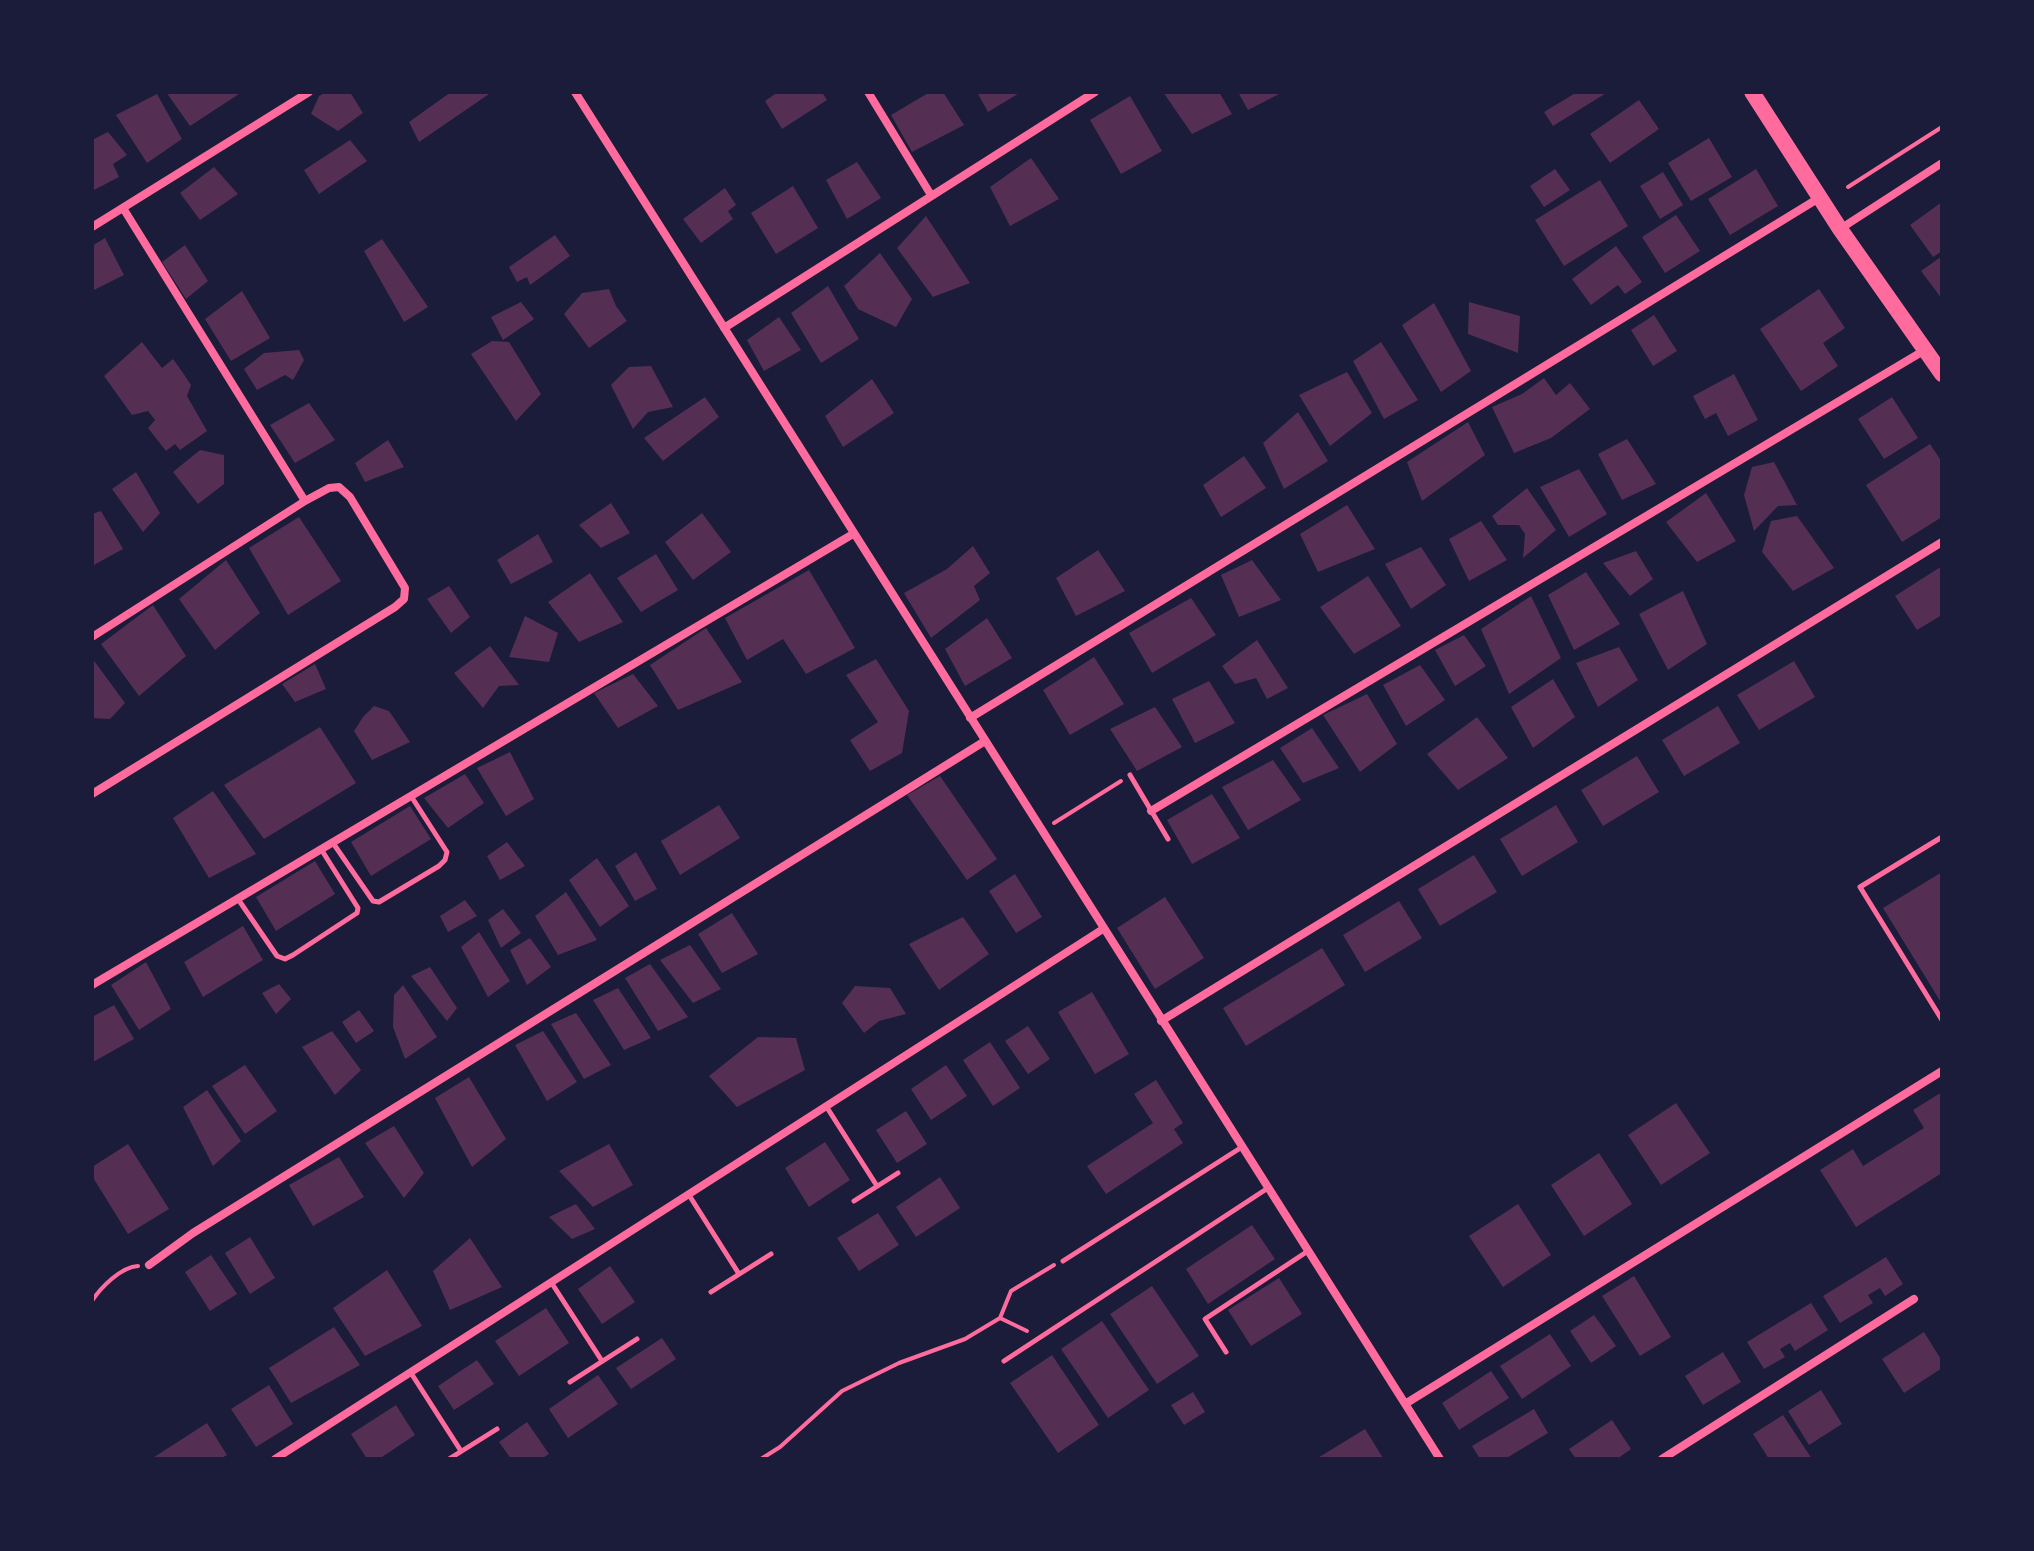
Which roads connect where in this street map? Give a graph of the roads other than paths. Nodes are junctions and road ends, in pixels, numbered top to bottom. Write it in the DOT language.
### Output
graph roads {
  1 [pos="309,92"];
  2 [pos="575,92"];
  3 [pos="868,92"];
  4 [pos="1095,92"];
  5 [pos="1752,92"];
  6 [pos="1942,163"];
  7 [pos="931,195"];
  8 [pos="1819,198"];
  9 [pos="123,208"];
  10 [pos="92,227"];
  11 [pos="1840,229"];
  12 [pos="724,328"];
  13 [pos="1925,350"];
  14 [pos="1942,374"];
  15 [pos="305,501"];
  16 [pos="853,534"];
  17 [pos="1942,542"];
  18 [pos="92,637"];
  19 [pos="970,718"];
  20 [pos="985,741"];
  21 [pos="1130,775"];
  22 [pos="92,794"];
  23 [pos="411,796"];
  24 [pos="1151,811"];
  25 [pos="1942,837"];
  26 [pos="1168,839"];
  27 [pos="333,842"];
  28 [pos="321,849"];
  29 [pos="238,898"];
  30 [pos="1103,929"];
  31 [pos="92,985"];
  32 [pos="1942,1020"];
  33 [pos="1161,1021"];
  34 [pos="1942,1071"];
  35 [pos="826,1106"];
  36 [pos="1242,1147"];
  37 [pos="898,1173"];
  38 [pos="877,1186"];
  39 [pos="1268,1188"];
  40 [pos="689,1194"];
  41 [pos="854,1201"];
  42 [pos="1308,1251"];
  43 [pos="771,1254"];
  44 [pos="1063,1261"];
  45 [pos="149,1265"];
  46 [pos="739,1274"];
  47 [pos="551,1282"];
  48 [pos="711,1292"];
  49 [pos="1914,1299"];
  50 [pos="637,1339"];
  51 [pos="1226,1352"];
  52 [pos="602,1361"];
  53 [pos="1004,1361"];
  54 [pos="411,1372"];
  55 [pos="570,1382"];
  56 [pos="1405,1404"];
  57 [pos="497,1429"];
  58 [pos="461,1451"];
  59 [pos="275,1459"];
  60 [pos="449,1459"];
  61 [pos="1440,1459"];
  62 [pos="1662,1459"];
  1 -- 9 [label="street"];
  2 -- 12 [label="street"];
  3 -- 7 [label="street"];
  4 -- 7 [label="street"];
  5 -- 8 [label="main road"];
  6 -- 11 [label="street"];
  7 -- 12 [label="street"];
  8 -- 11 [label="main road"];
  8 -- 19 [label="street"];
  9 -- 10 [label="street"];
  9 -- 15 [label="street"];
  11 -- 13 [label="main road"];
  12 -- 16 [label="street"];
  13 -- 14 [label="main road"];
  13 -- 24 [label="street"];
  15 -- 18 [label="street"];
  15 -- 22 [label="street"];
  16 -- 19 [label="street"];
  16 -- 23 [label="street"];
  17 -- 33 [label="street"];
  19 -- 20 [label="street"];
  20 -- 30 [label="street"];
  20 -- 45 [label="street"];
  21 -- 24 [label="lane"];
  23 -- 27 [label="street"];
  23 -- 27 [label="lane"];
  24 -- 26 [label="lane"];
  25 -- 32 [label="lane"];
  27 -- 28 [label="street"];
  28 -- 29 [label="street"];
  28 -- 29 [label="lane"];
  29 -- 31 [label="street"];
  30 -- 33 [label="street"];
  30 -- 35 [label="street"];
  33 -- 36 [label="street"];
  34 -- 56 [label="street"];
  35 -- 38 [label="lane"];
  35 -- 40 [label="street"];
  36 -- 39 [label="street"];
  36 -- 44 [label="lane"];
  37 -- 38 [label="lane"];
  38 -- 41 [label="lane"];
  39 -- 42 [label="street"];
  39 -- 53 [label="lane"];
  40 -- 46 [label="lane"];
  40 -- 47 [label="street"];
  42 -- 51 [label="lane"];
  42 -- 56 [label="street"];
  43 -- 46 [label="lane"];
  46 -- 48 [label="lane"];
  47 -- 52 [label="lane"];
  47 -- 54 [label="street"];
  49 -- 62 [label="street"];
  50 -- 52 [label="lane"];
  52 -- 55 [label="lane"];
  54 -- 58 [label="lane"];
  54 -- 59 [label="street"];
  56 -- 61 [label="street"];
  57 -- 58 [label="lane"];
  58 -- 60 [label="lane"];
}
